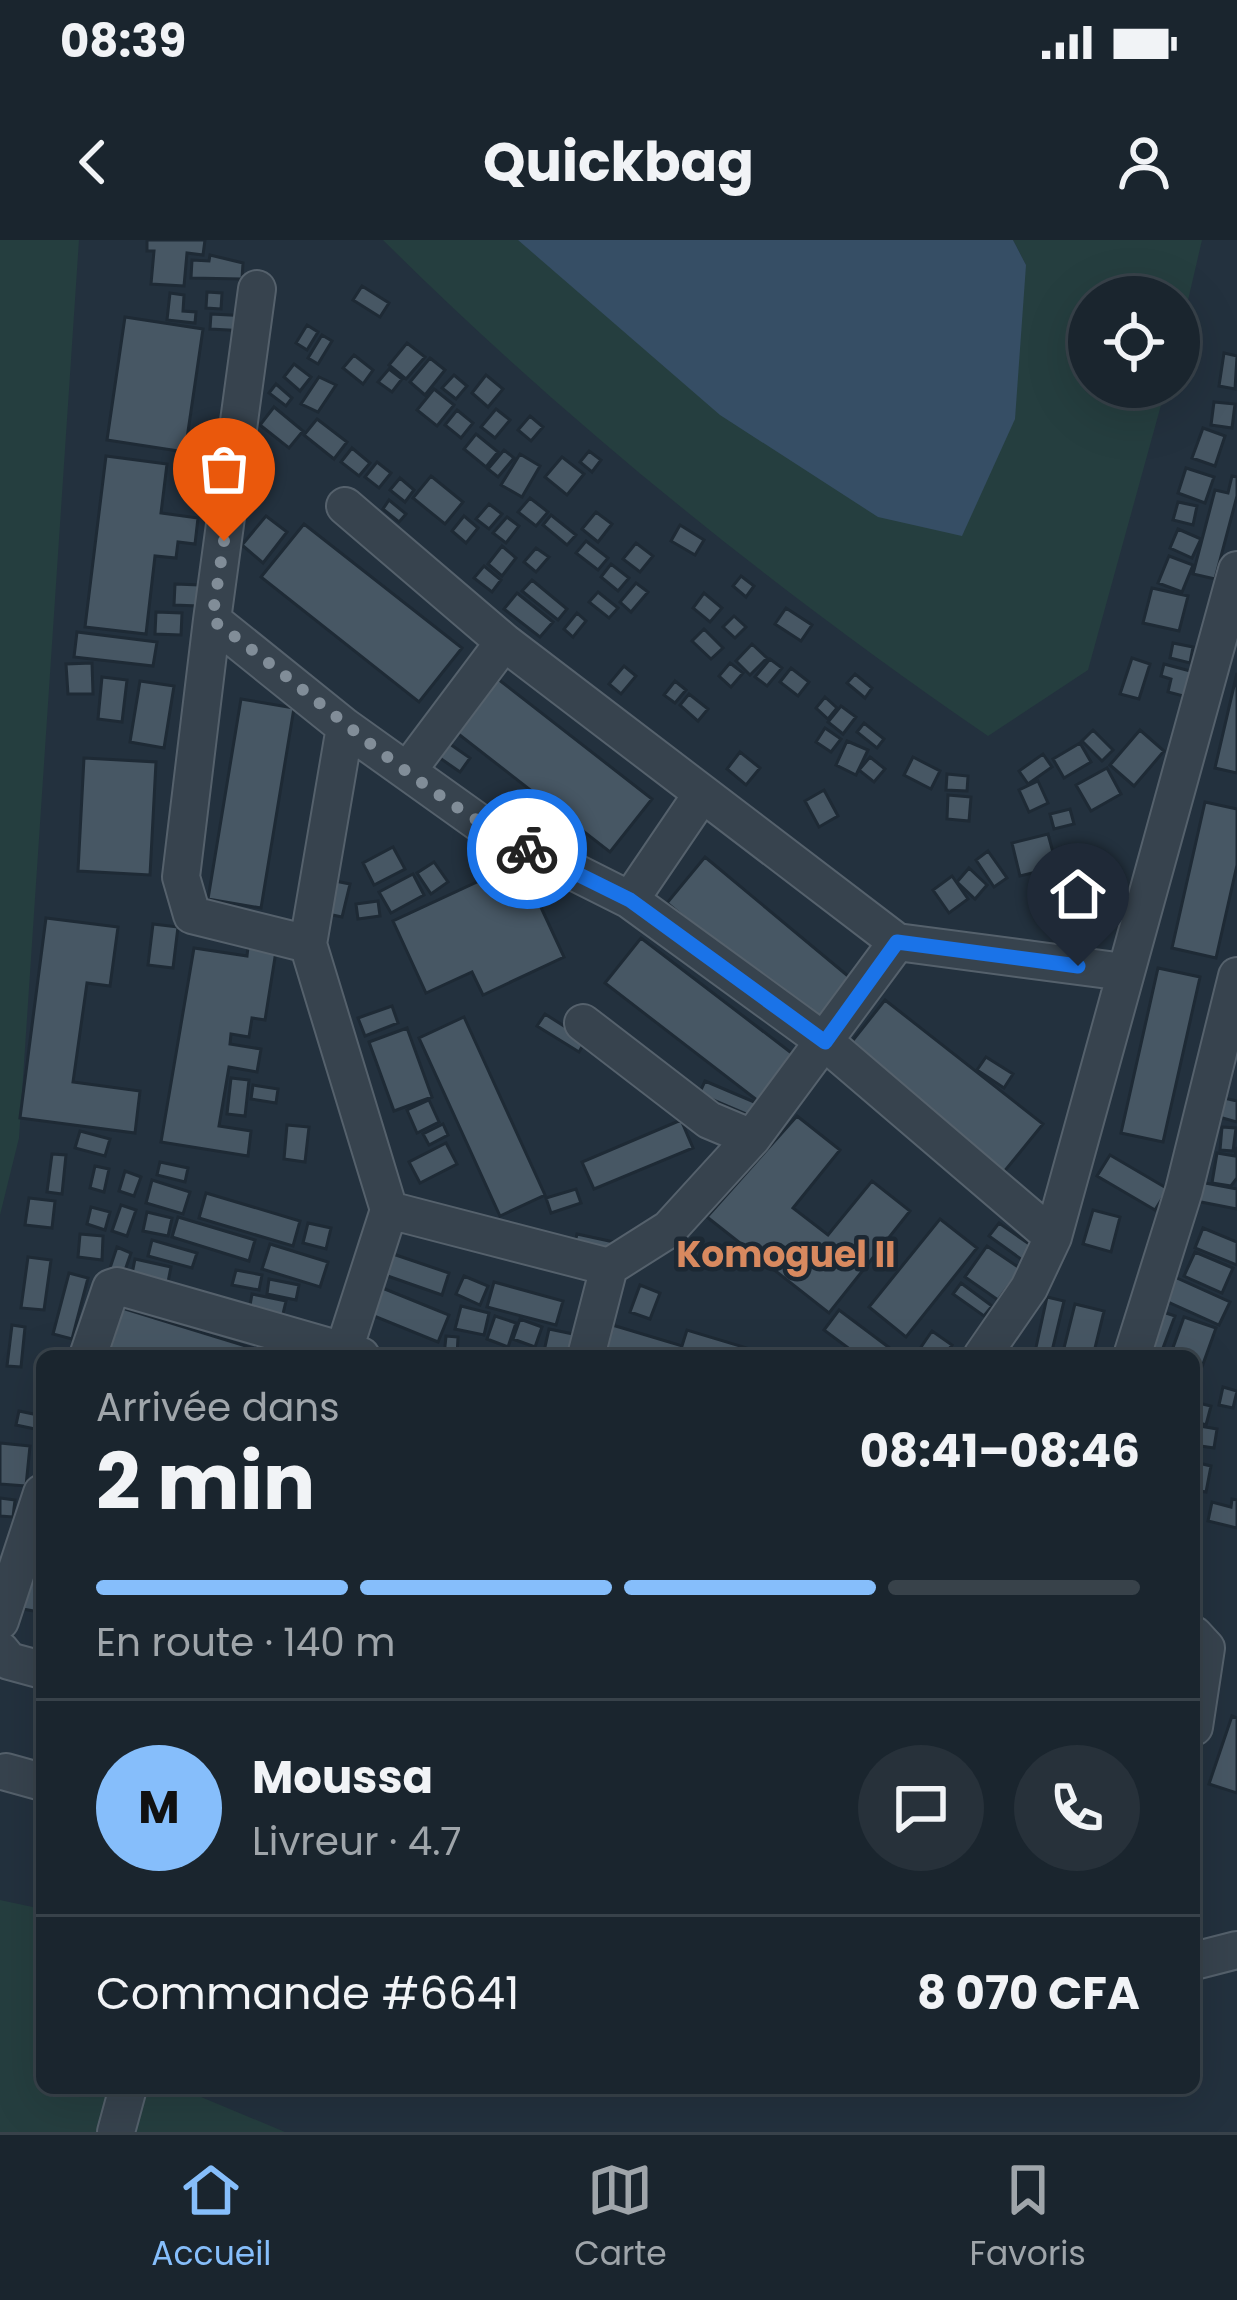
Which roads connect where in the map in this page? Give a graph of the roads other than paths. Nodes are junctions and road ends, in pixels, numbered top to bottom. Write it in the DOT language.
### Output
graph roads {
  1 [pos="257,289"];
  2 [pos="345,506"];
  3 [pos="1237,570"];
  4 [pos="212,620"];
  5 [pos="504,642"];
  6 [pos="345,727"];
  7 [pos="408,770"];
  8 [pos="702,794"];
  9 [pos="630,900"];
  10 [pos="897,942"];
  11 [pos="308,944"];
  12 [pos="1124,972"];
  13 [pos="1237,976"];
  14 [pos="583,1023"];
  15 [pos="825,1042"];
  16 [pos="752,1138"];
  17 [pos="389,1210"];
  18 [pos="1053,1238"];
  19 [pos="609,1267"];
  20 [pos="90,1350"];
  21 [pos="331,1350"];
  22 [pos="350,1350"];
  23 [pos="588,1350"];
  24 [pos="986,1350"];
  25 [pos="1134,1350"];
  26 [pos="36,1511"];
  27 [pos="0,1621"];
  28 [pos="1212,1647"];
  29 [pos="0,1650"];
  30 [pos="36,1668"];
  31 [pos="1200,1700"];
  32 [pos="6,1772"];
  33 [pos="36,1780"];
  34 [pos="1237,1950"];
  35 [pos="1200,1959"];
  36 [pos="126,2094"];
  37 [pos="116,2132"];
  1 -- 4 [label="street"];
  2 -- 5 [label="street"];
  3 -- 12 [label="street"];
  4 -- 6 [label="street"];
  4 -- 11 [label="street"];
  5 -- 7 [label="street"];
  5 -- 8 [label="street"];
  6 -- 7 [label="street"];
  6 -- 11 [label="street"];
  7 -- 9 [label="street"];
  8 -- 9 [label="street"];
  8 -- 10 [label="street"];
  9 -- 15 [label="street"];
  10 -- 12 [label="street"];
  10 -- 15 [label="street"];
  11 -- 17 [label="street"];
  12 -- 18 [label="street"];
  13 -- 25 [label="street"];
  14 -- 16 [label="street"];
  15 -- 16 [label="street"];
  15 -- 18 [label="street"];
  16 -- 19 [label="street"];
  17 -- 19 [label="street"];
  17 -- 22 [label="street"];
  18 -- 24 [label="street"];
  19 -- 23 [label="street"];
  20 -- 21 [label="street"];
  26 -- 27 [label="street"];
  28 -- 31 [label="street"];
  29 -- 30 [label="street"];
  32 -- 33 [label="street"];
  34 -- 35 [label="street"];
  36 -- 37 [label="street"];
}
